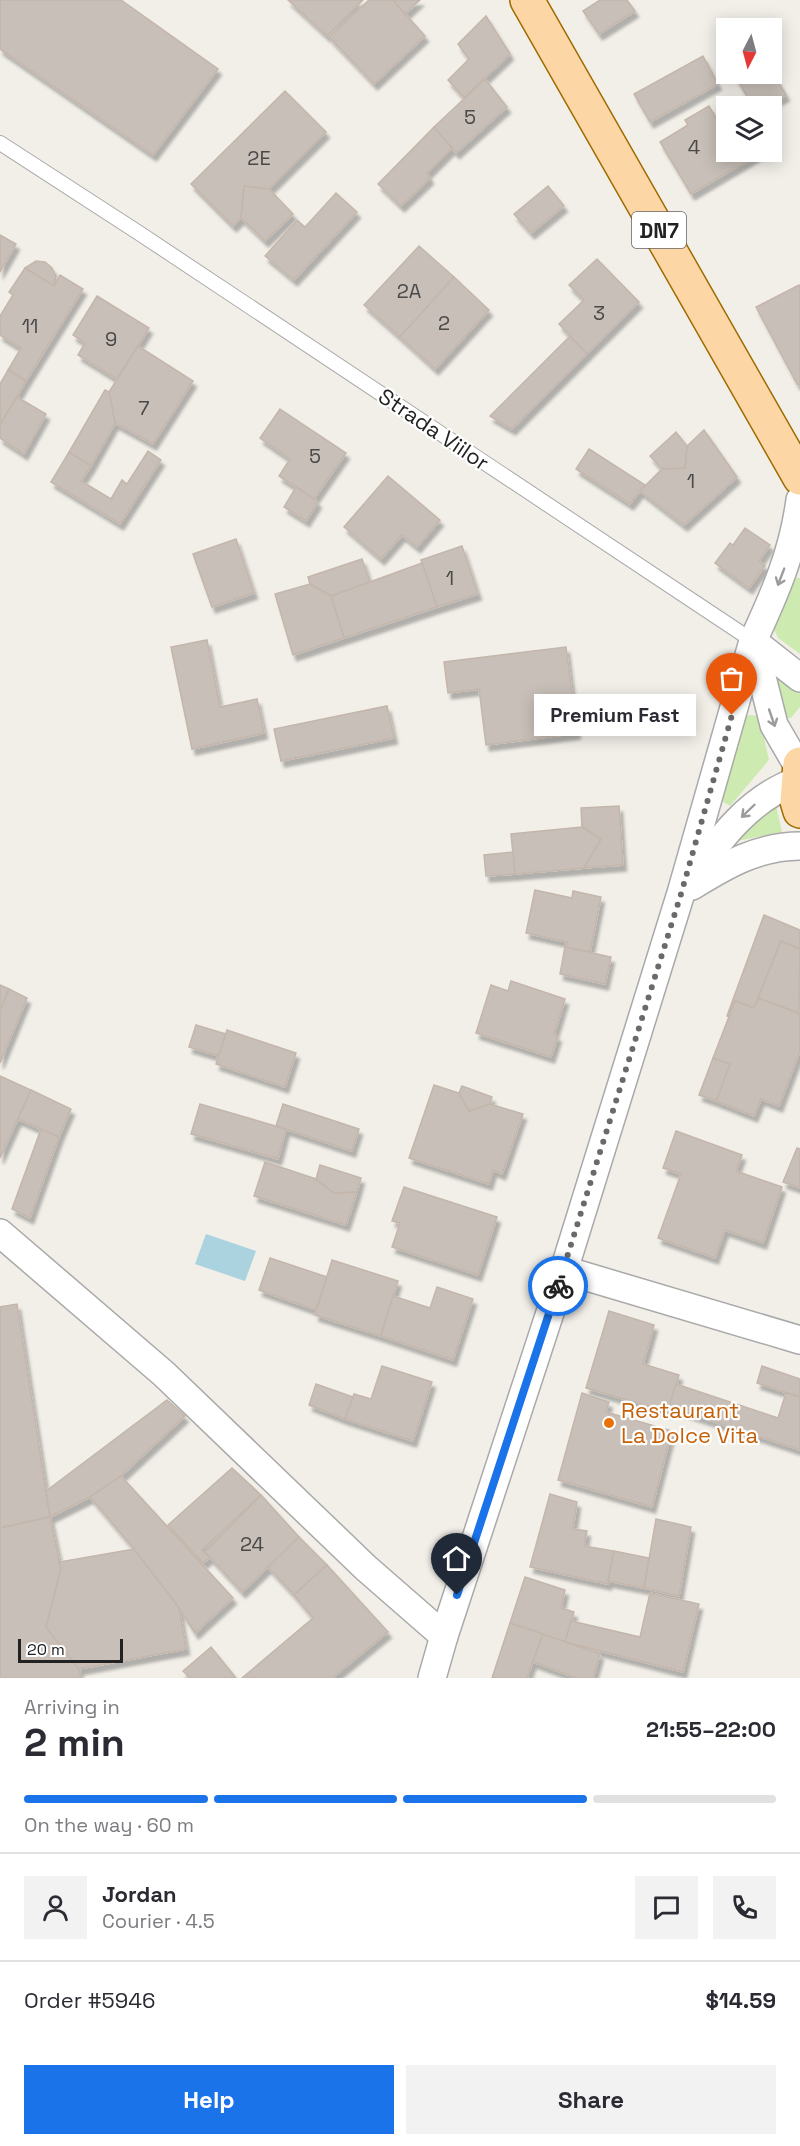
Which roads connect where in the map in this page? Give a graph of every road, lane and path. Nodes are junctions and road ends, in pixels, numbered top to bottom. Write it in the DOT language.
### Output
graph roads {
  1 [pos="527,0"];
  2 [pos="0,143"];
  3 [pos="797,465"];
  4 [pos="800,500"];
  5 [pos="753,641"];
  6 [pos="800,678"];
  7 [pos="799,781"];
  8 [pos="800,846"];
  9 [pos="681,894"];
  10 [pos="0,1233"];
  11 [pos="564,1270"];
  12 [pos="800,1340"];
  13 [pos="444,1636"];
  14 [pos="432,1678"];
  1 -- 3 [label="main road, DN7"];
  2 -- 5 [label="lane, Strada Viilor"];
  4 -- 5 [label="street, one-way"];
  5 -- 6 [label="street"];
  5 -- 7 [label="street, one-way"];
  5 -- 9 [label="street"];
  7 -- 9 [label="street, one-way"];
  8 -- 9 [label="street"];
  9 -- 11 [label="street"];
  10 -- 13 [label="street"];
  11 -- 12 [label="street"];
  11 -- 13 [label="street"];
  13 -- 14 [label="street"];
}
